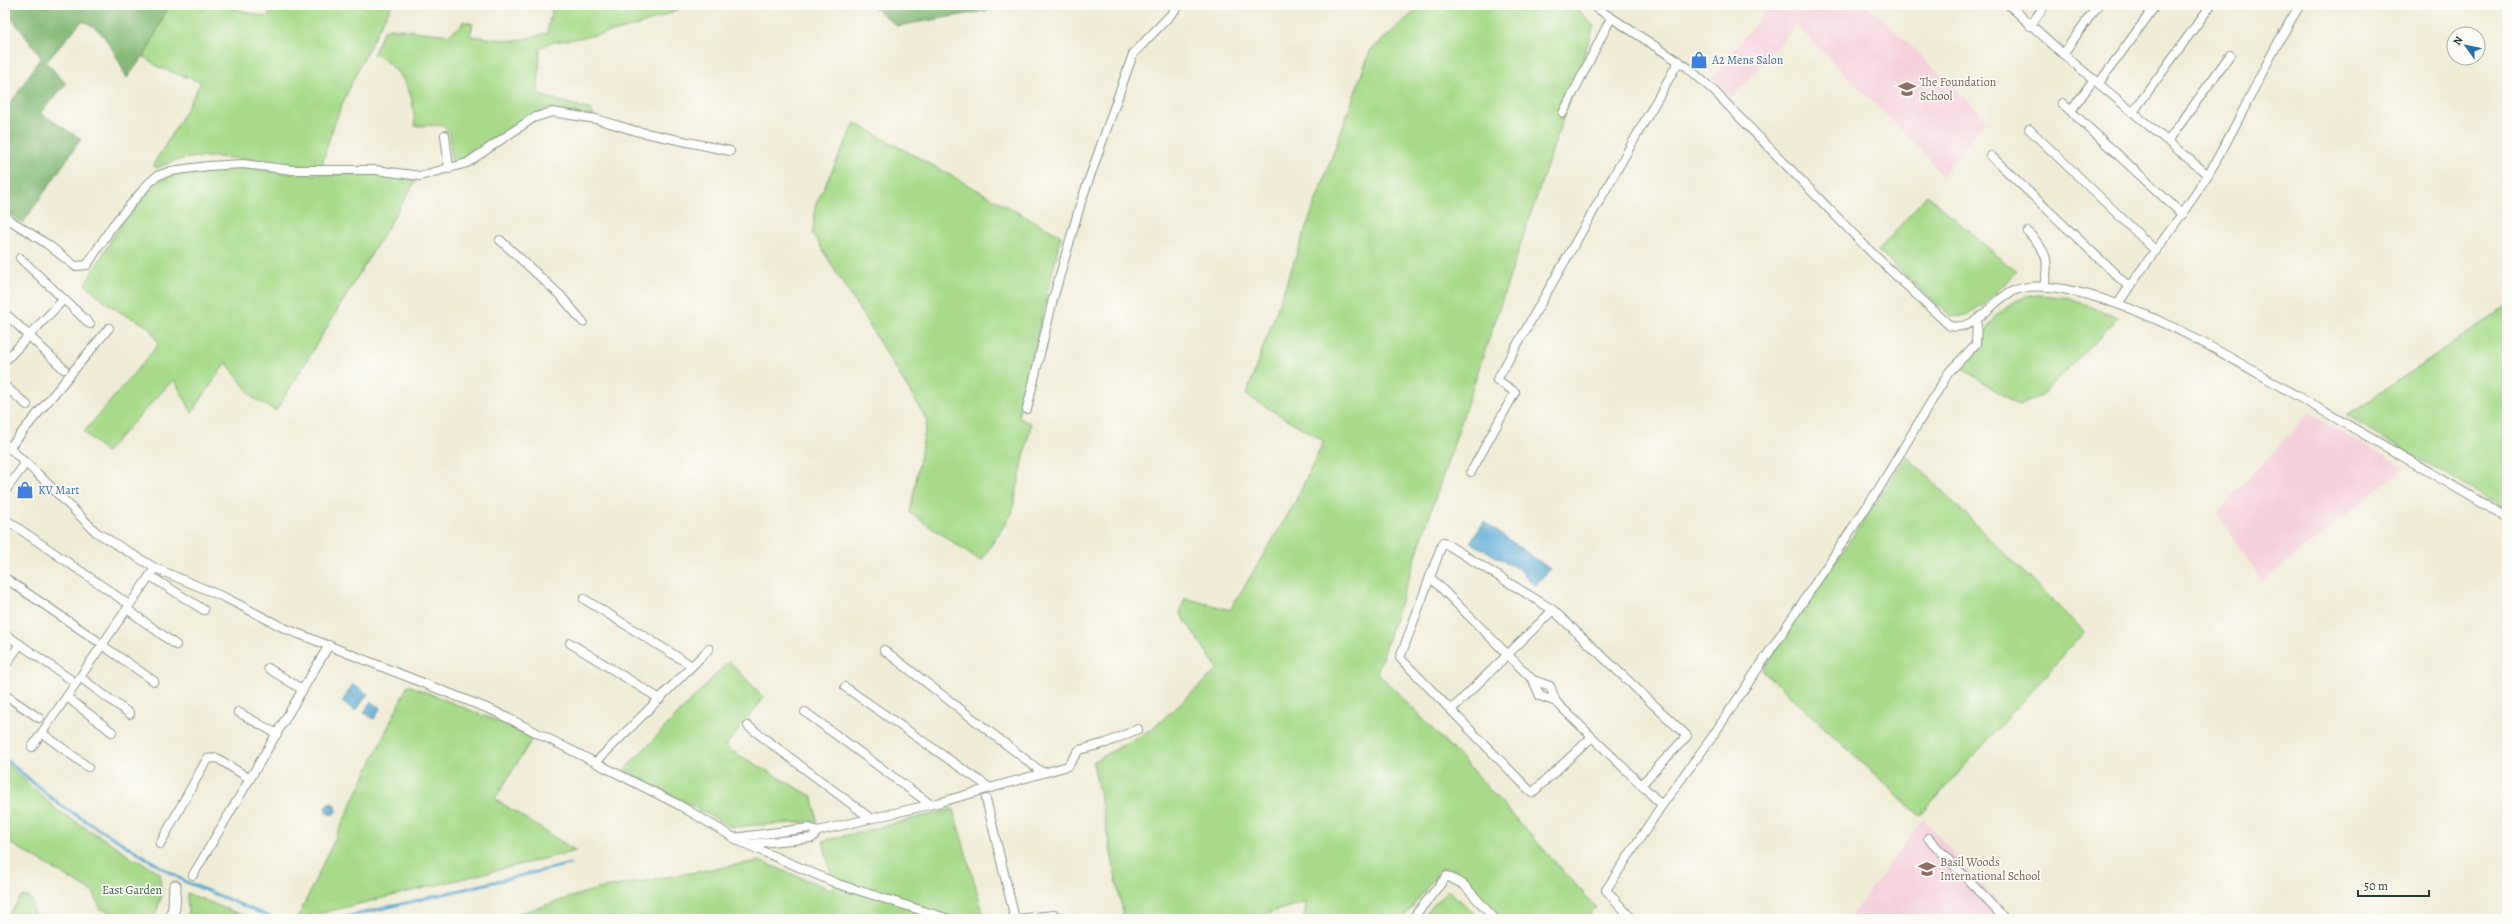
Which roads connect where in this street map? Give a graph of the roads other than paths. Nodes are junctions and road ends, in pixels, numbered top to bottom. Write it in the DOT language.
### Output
graph roads {
  1 [pos="1180,5"];
  2 [pos="1592,5"];
  3 [pos="2009,5"];
  4 [pos="2045,5"];
  5 [pos="2098,5"];
  6 [pos="2156,5"];
  7 [pos="2211,5"];
  8 [pos="2300,5"];
  9 [pos="1611,18"];
  10 [pos="2030,26"];
  11 [pos="2063,54"];
  12 [pos="2230,55"];
  13 [pos="1679,61"];
  14 [pos="2096,81"];
  15 [pos="2062,103"];
  16 [pos="2071,110"];
  17 [pos="2133,112"];
  18 [pos="1563,113"];
  19 [pos="2030,129"];
  20 [pos="445,135"];
  21 [pos="2168,142"];
  22 [pos="730,151"];
  23 [pos="1991,156"];
  24 [pos="449,168"];
  25 [pos="2208,175"];
  26 [pos="2182,215"];
  27 [pos="5,217"];
  28 [pos="2028,232"];
  29 [pos="500,240"];
  30 [pos="2156,251"];
  31 [pos="20,258"];
  32 [pos="2044,287"];
  33 [pos="2129,287"];
  34 [pos="64,300"];
  35 [pos="2118,304"];
  36 [pos="5,313"];
  37 [pos="1976,321"];
  38 [pos="583,322"];
  39 [pos="90,324"];
  40 [pos="109,328"];
  41 [pos="28,335"];
  42 [pos="5,361"];
  43 [pos="64,369"];
  44 [pos="5,386"];
  45 [pos="27,405"];
  46 [pos="1027,409"];
  47 [pos="7,446"];
  48 [pos="25,464"];
  49 [pos="1471,472"];
  50 [pos="5,491"];
  51 [pos="2507,518"];
  52 [pos="5,519"];
  53 [pos="155,568"];
  54 [pos="150,576"];
  55 [pos="1430,577"];
  56 [pos="5,578"];
  57 [pos="584,599"];
  58 [pos="124,601"];
  59 [pos="127,609"];
  60 [pos="204,610"];
  61 [pos="1553,610"];
  62 [pos="5,634"];
  63 [pos="99,643"];
  64 [pos="20,644"];
  65 [pos="176,644"];
  66 [pos="570,644"];
  67 [pos="329,646"];
  68 [pos="709,649"];
  69 [pos="884,650"];
  70 [pos="1507,654"];
  71 [pos="5,666"];
  72 [pos="692,666"];
  73 [pos="268,668"];
  74 [pos="81,678"];
  75 [pos="70,679"];
  76 [pos="1533,680"];
  77 [pos="154,681"];
  78 [pos="845,687"];
  79 [pos="303,690"];
  80 [pos="5,695"];
  81 [pos="67,697"];
  82 [pos="660,699"];
  83 [pos="1556,702"];
  84 [pos="1451,710"];
  85 [pos="238,712"];
  86 [pos="805,712"];
  87 [pos="130,714"];
  88 [pos="39,718"];
  89 [pos="748,726"];
  90 [pos="1138,729"];
  91 [pos="42,732"];
  92 [pos="112,732"];
  93 [pos="277,734"];
  94 [pos="1592,737"];
  95 [pos="32,748"];
  96 [pos="596,762"];
  97 [pos="88,767"];
  98 [pos="1043,773"];
  99 [pos="250,779"];
  100 [pos="1641,785"];
  101 [pos="990,788"];
  102 [pos="986,799"];
  103 [pos="930,804"];
  104 [pos="1662,805"];
  105 [pos="870,818"];
  106 [pos="818,831"];
  107 [pos="733,838"];
  108 [pos="1928,838"];
  109 [pos="160,844"];
  110 [pos="746,844"];
  111 [pos="193,875"];
  112 [pos="175,886"];
  113 [pos="170,919"];
  114 [pos="949,919"];
  115 [pos="1015,919"];
  116 [pos="1064,919"];
  117 [pos="1412,919"];
  118 [pos="1495,919"];
  119 [pos="1632,919"];
  120 [pos="2005,919"];
  1 -- 46 [label="street"];
  2 -- 9 [label="street"];
  3 -- 10 [label="street"];
  4 -- 10 [label="street"];
  5 -- 11 [label="street"];
  6 -- 14 [label="street"];
  7 -- 17 [label="street"];
  8 -- 25 [label="street"];
  9 -- 13 [label="street"];
  9 -- 18 [label="street"];
  10 -- 11 [label="street"];
  11 -- 14 [label="street"];
  12 -- 21 [label="street"];
  13 -- 37 [label="street"];
  13 -- 49 [label="street"];
  14 -- 16 [label="street"];
  14 -- 17 [label="street"];
  15 -- 16 [label="street"];
  16 -- 26 [label="street"];
  17 -- 21 [label="street"];
  19 -- 30 [label="street"];
  20 -- 24 [label="street"];
  21 -- 25 [label="street"];
  22 -- 24 [label="street"];
  23 -- 33 [label="street"];
  24 -- 27 [label="street"];
  25 -- 26 [label="street"];
  26 -- 30 [label="street"];
  28 -- 32 [label="street"];
  29 -- 38 [label="street"];
  30 -- 33 [label="street"];
  31 -- 34 [label="street"];
  32 -- 35 [label="street"];
  32 -- 37 [label="street"];
  33 -- 35 [label="street"];
  34 -- 39 [label="street"];
  34 -- 41 [label="street"];
  35 -- 51 [label="street"];
  36 -- 41 [label="street"];
  37 -- 104 [label="street"];
  40 -- 47 [label="street"];
  41 -- 42 [label="street"];
  41 -- 43 [label="street"];
  44 -- 45 [label="street"];
  47 -- 48 [label="street"];
  48 -- 50 [label="street"];
  48 -- 53 [label="street"];
  52 -- 58 [label="street"];
  53 -- 54 [label="street"];
  53 -- 67 [label="street"];
  54 -- 59 [label="street"];
  54 -- 60 [label="street"];
  55 -- 61 [label="street"];
  55 -- 70 [label="street"];
  55 -- 84 [label="street"];
  56 -- 63 [label="street"];
  57 -- 72 [label="street"];
  59 -- 63 [label="street"];
  59 -- 65 [label="street"];
  61 -- 70 [label="street"];
  61 -- 100 [label="street"];
  62 -- 64 [label="street"];
  63 -- 74 [label="street"];
  63 -- 77 [label="street"];
  64 -- 71 [label="street"];
  64 -- 75 [label="street"];
  66 -- 82 [label="street"];
  67 -- 79 [label="street"];
  67 -- 96 [label="street"];
  68 -- 72 [label="street"];
  69 -- 98 [label="street"];
  70 -- 76 [label="street"];
  70 -- 84 [label="street"];
  72 -- 82 [label="street"];
  73 -- 79 [label="street"];
  74 -- 81 [label="street"];
  74 -- 87 [label="street"];
  76 -- 83 [label="street"];
  76 -- 83 [label="street"];
  78 -- 101 [label="street"];
  79 -- 93 [label="street"];
  80 -- 88 [label="street"];
  81 -- 91 [label="street"];
  81 -- 92 [label="street"];
  82 -- 96 [label="street"];
  83 -- 94 [label="street"];
  84 -- 94 [label="street"];
  85 -- 93 [label="street"];
  86 -- 103 [label="street"];
  89 -- 105 [label="street"];
  90 -- 98 [label="street"];
  91 -- 95 [label="street"];
  91 -- 97 [label="street"];
  93 -- 99 [label="street"];
  94 -- 100 [label="street"];
  96 -- 107 [label="street"];
  98 -- 101 [label="street"];
  99 -- 109 [label="street"];
  99 -- 111 [label="street"];
  100 -- 104 [label="street"];
  101 -- 103 [label="street"];
  102 -- 115 [label="street"];
  103 -- 105 [label="street"];
  104 -- 119 [label="street"];
  105 -- 106 [label="street"];
  106 -- 107 [label="street"];
  106 -- 110 [label="street"];
  107 -- 110 [label="street"];
  108 -- 120 [label="street"];
  110 -- 114 [label="street"];
  112 -- 113 [label="street"];
  115 -- 116 [label="street"];
  117 -- 118 [label="street"];
}
